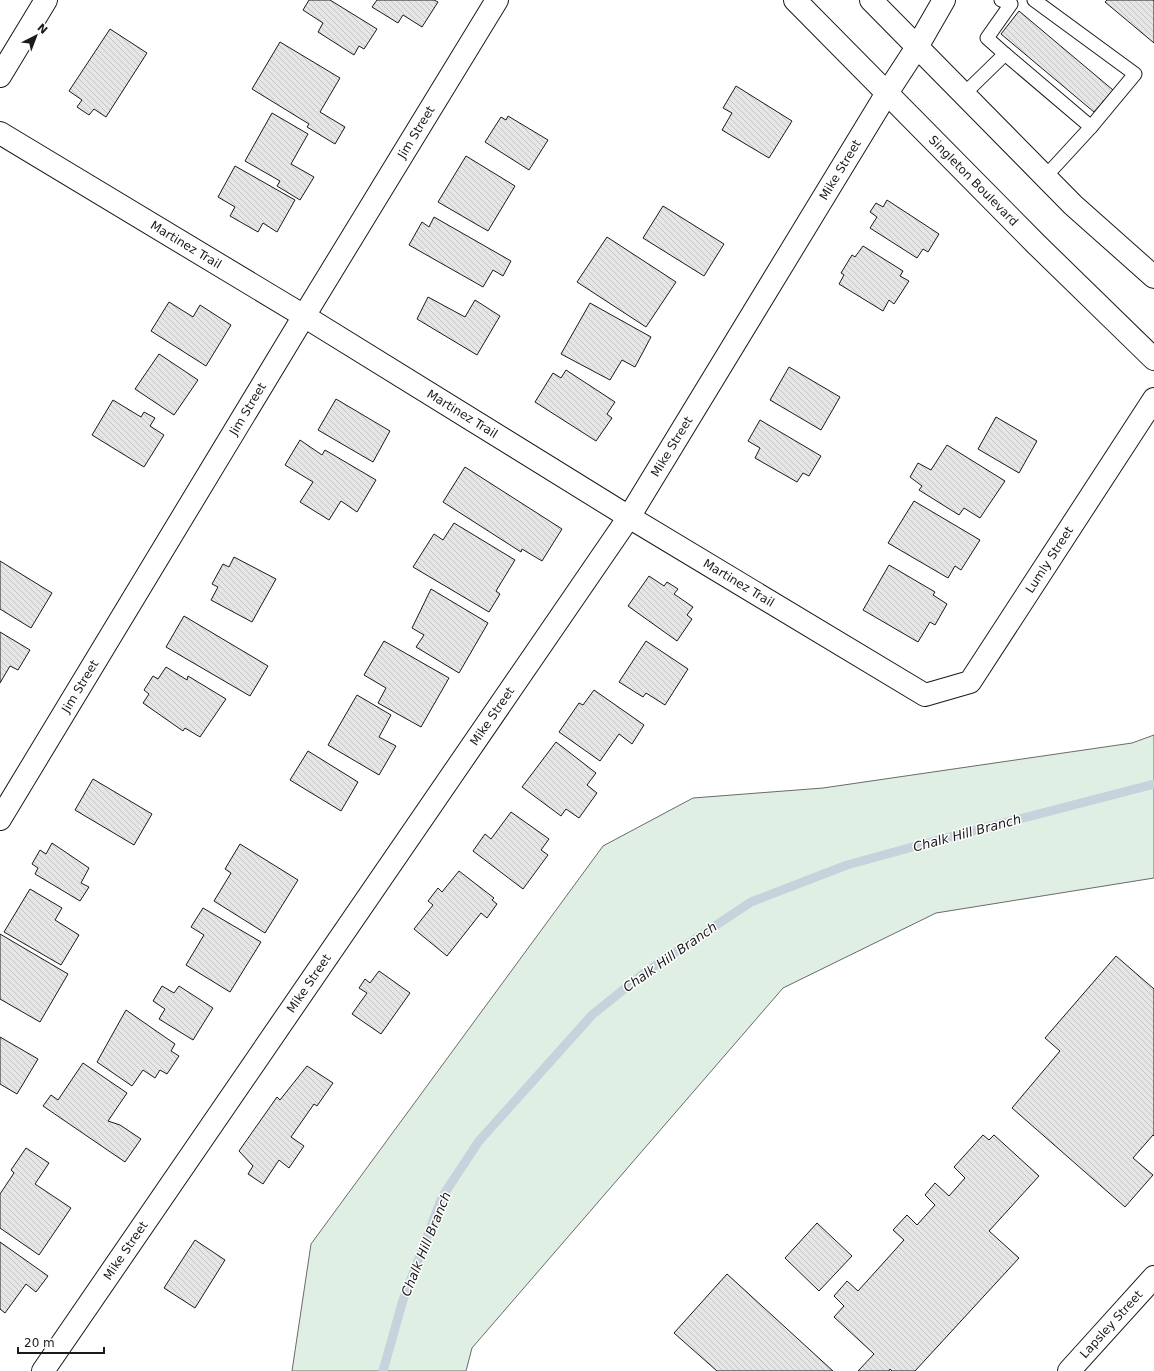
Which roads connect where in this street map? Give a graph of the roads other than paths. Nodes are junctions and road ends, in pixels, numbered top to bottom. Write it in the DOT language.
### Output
graph roads {
  1 [pos="46,0"];
  2 [pos="497,0"];
  3 [pos="795,0"];
  4 [pos="871,0"];
  5 [pos="944,0"];
  6 [pos="1034,0"];
  7 [pos="1008,1"];
  8 [pos="917,47"];
  9 [pos="1005,54"];
  10 [pos="0,76"];
  11 [pos="887,93"];
  12 [pos="964,94"];
  13 [pos="1091,127"];
  14 [pos="0,133"];
  15 [pos="1045,177"];
  16 [pos="1154,277"];
  17 [pos="304,316"];
  18 [pos="1154,359"];
  19 [pos="1154,398"];
  20 [pos="629,517"];
  21 [pos="924,695"];
  22 [pos="0,819"];
  23 [pos="1154,1277"];
  24 [pos="44,1371"];
  25 [pos="1069,1371"];
  1 -- 10 [label="street"];
  2 -- 17 [label="street, Jim Street"];
  3 -- 11 [label="street, Singleton Boulevard"];
  4 -- 8 [label="street"];
  5 -- 8 [label="street, Mike Street"];
  6 -- 13 [label="lane"];
  7 -- 9 [label="lane"];
  8 -- 11 [label="street, Mike Street"];
  8 -- 12 [label="street"];
  9 -- 12 [label="lane"];
  9 -- 13 [label="lane"];
  11 -- 18 [label="street, Singleton Boulevard"];
  11 -- 20 [label="street, Mike Street"];
  12 -- 15 [label="street"];
  13 -- 15 [label="lane"];
  14 -- 17 [label="street, Martinez Trail"];
  15 -- 16 [label="street"];
  17 -- 20 [label="street, Martinez Trail"];
  17 -- 22 [label="street, Jim Street"];
  19 -- 21 [label="street, Lumly Street"];
  20 -- 21 [label="street, Martinez Trail"];
  20 -- 24 [label="street, Mike Street"];
  23 -- 25 [label="street, Lapsley Street"];
}
